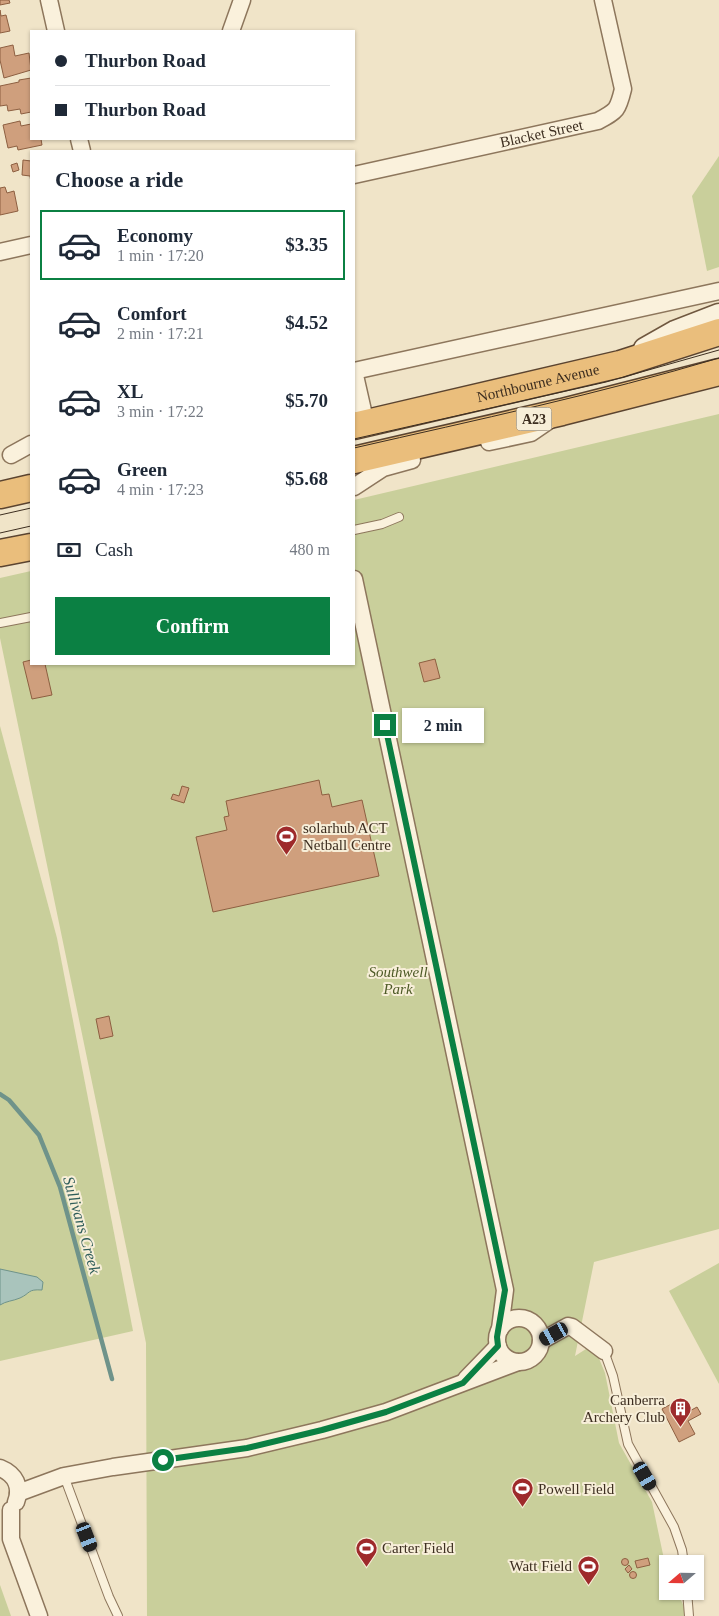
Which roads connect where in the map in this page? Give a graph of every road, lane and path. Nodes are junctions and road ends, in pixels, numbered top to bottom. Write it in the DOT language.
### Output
graph roads {
  1 [pos="49,0"];
  2 [pos="242,0"];
  3 [pos="603,0"];
  4 [pos="56,30"];
  5 [pos="231,30"];
  6 [pos="355,175"];
  7 [pos="30,245"];
  8 [pos="0,252"];
  9 [pos="719,291"];
  10 [pos="719,315"];
  11 [pos="719,332"];
  12 [pos="620,364"];
  13 [pos="355,371"];
  14 [pos="719,372"];
  15 [pos="355,380"];
  16 [pos="360,425"];
  17 [pos="30,445"];
  18 [pos="11,455"];
  19 [pos="357,475"];
  20 [pos="30,488"];
  21 [pos="0,495"];
  22 [pos="399,517"];
  23 [pos="355,530"];
  24 [pos="30,547"];
  25 [pos="0,553"];
  26 [pos="355,584"];
  27 [pos="30,617"];
  28 [pos="0,623"];
  29 [pos="505,1290"];
  30 [pos="530,1320"];
  31 [pos="568,1326"];
  32 [pos="500,1328"];
  33 [pos="541,1341"];
  34 [pos="498,1346"];
  35 [pos="604,1351"];
  36 [pos="518,1362"];
  37 [pos="463,1383"];
  38 [pos="6,1472"];
  39 [pos="64,1476"];
  40 [pos="18,1492"];
  41 [pos="5,1512"];
  42 [pos="5,1534"];
  43 [pos="683,1555"];
  44 [pos="688,1600"];
  45 [pos="39,1616"];
  46 [pos="118,1616"];
  47 [pos="689,1616"];
  1 -- 4 [label="street"];
  2 -- 5 [label="street"];
  3 -- 6 [label="street, Blacket Street"];
  7 -- 8 [label="street"];
  9 -- 13 [label="street"];
  10 -- 12 [label="main road"];
  11 -- 12 [label="highway, Northbourne Avenue / A23"];
  12 -- 16 [label="highway, Northbourne Avenue / A23"];
  14 -- 19 [label="highway, A23"];
  15 -- 16 [label="street"];
  17 -- 18 [label="street"];
  20 -- 21 [label="highway"];
  22 -- 23 [label="lane"];
  24 -- 25 [label="highway"];
  26 -- 29 [label="street"];
  27 -- 28 [label="lane"];
  29 -- 30 [label="street"];
  29 -- 32 [label="street"];
  30 -- 31 [label="street"];
  30 -- 32 [label="street"];
  30 -- 33 [label="street"];
  31 -- 33 [label="street"];
  31 -- 35 [label="street"];
  32 -- 34 [label="street"];
  33 -- 36 [label="street"];
  34 -- 36 [label="street"];
  34 -- 37 [label="street"];
  35 -- 43 [label="lane"];
  36 -- 37 [label="street"];
  37 -- 39 [label="street"];
  38 -- 39 [label="street"];
  38 -- 40 [label="street"];
  39 -- 40 [label="street"];
  39 -- 46 [label="lane"];
  40 -- 41 [label="street"];
  41 -- 42 [label="street"];
  42 -- 45 [label="street"];
  44 -- 47 [label="lane"];
}
